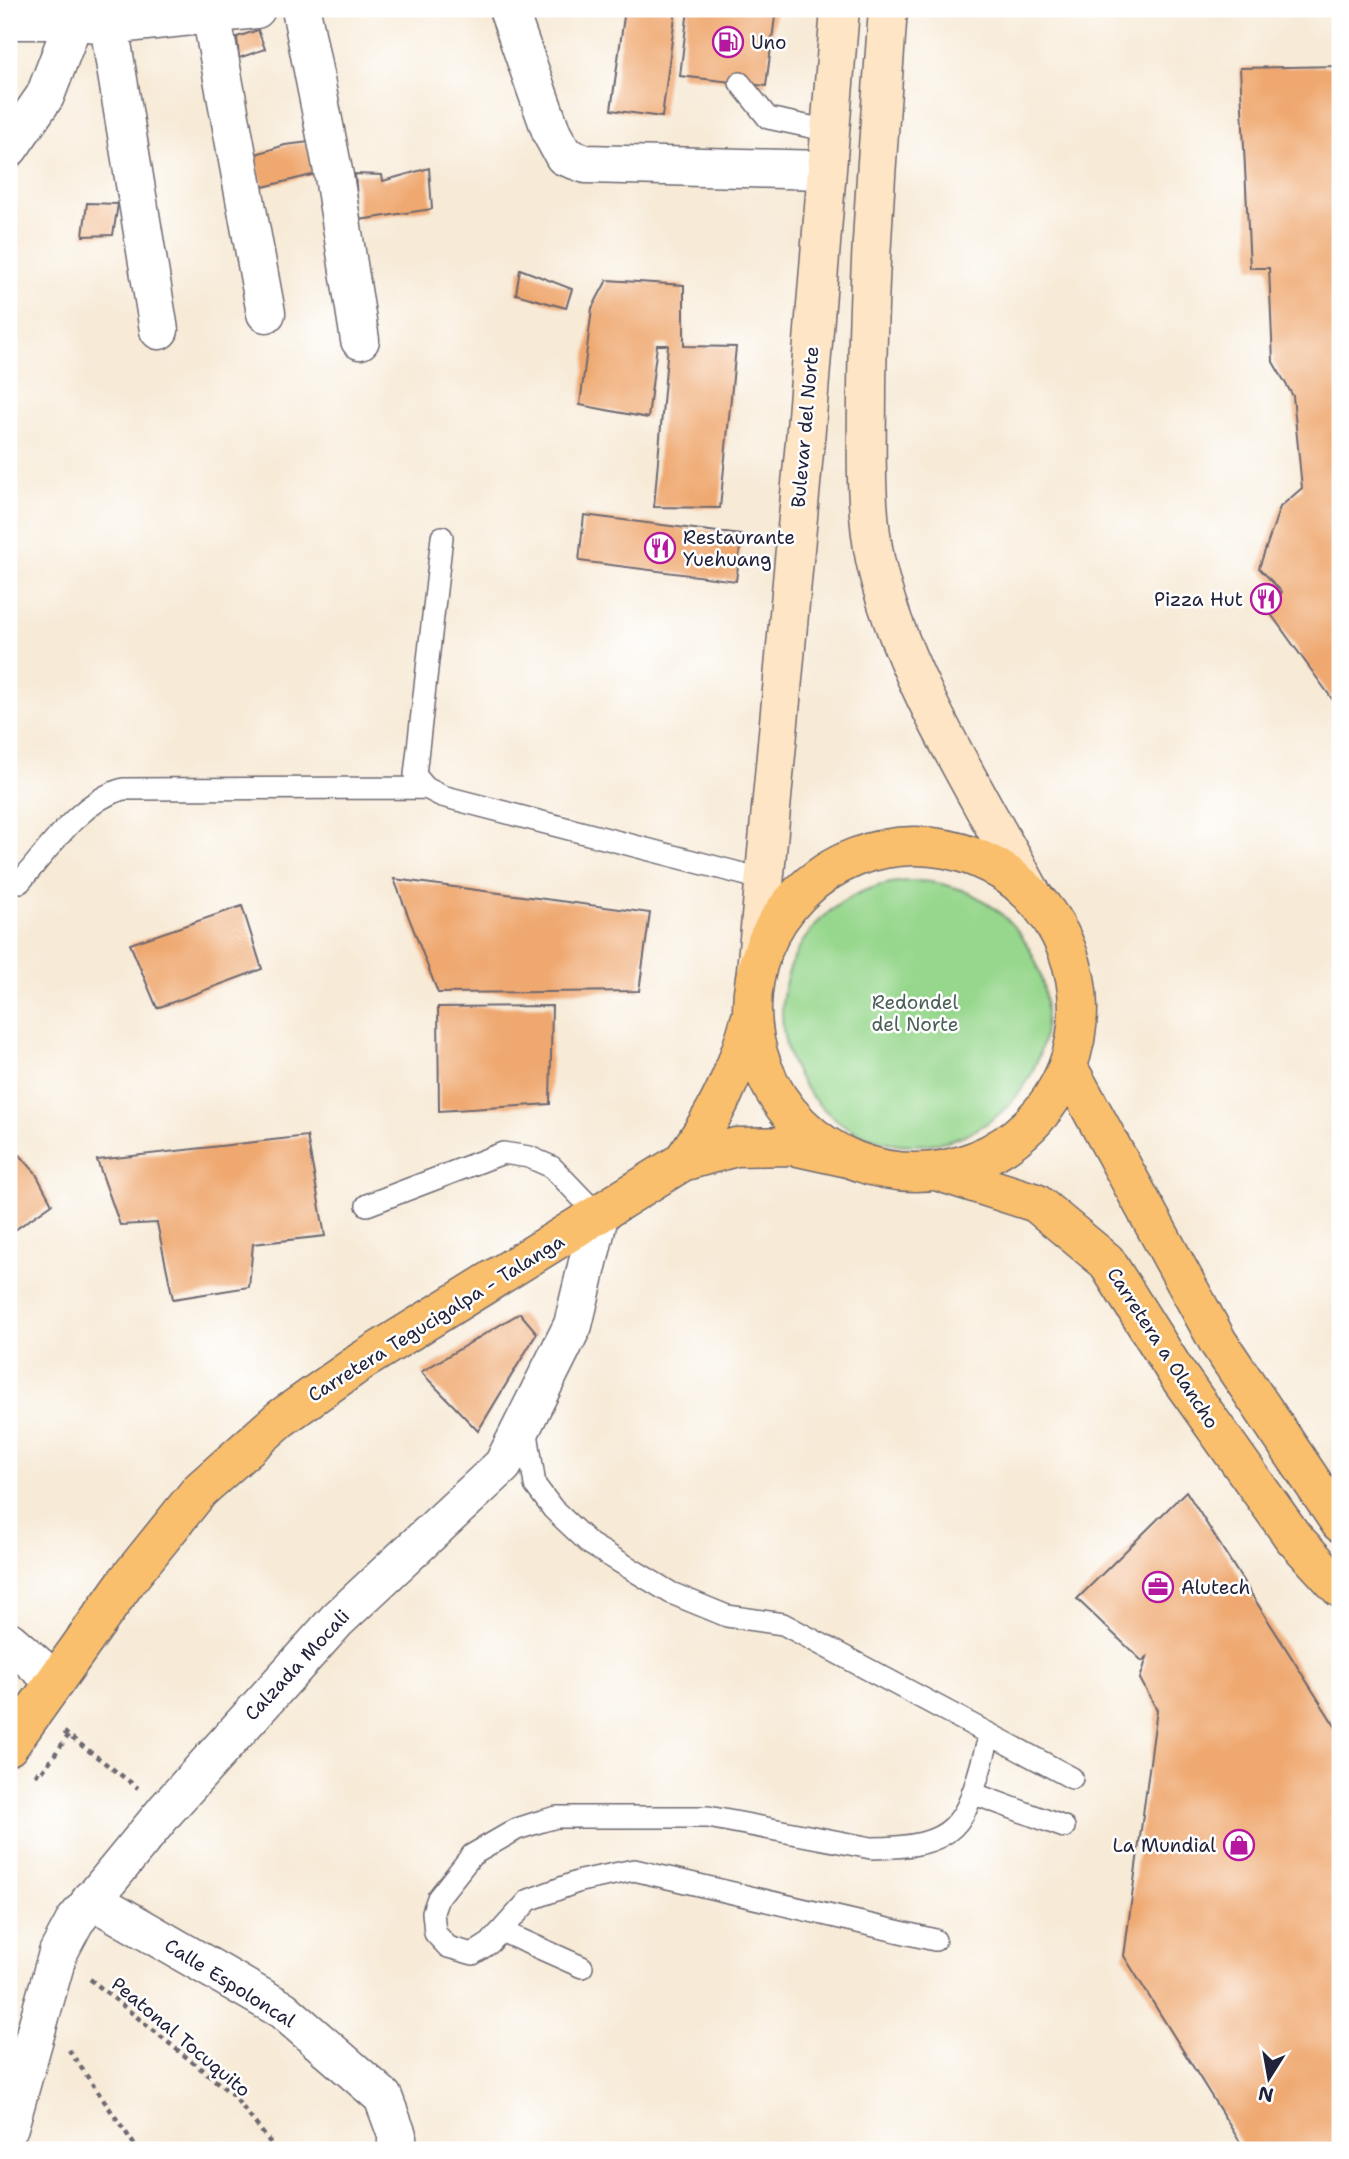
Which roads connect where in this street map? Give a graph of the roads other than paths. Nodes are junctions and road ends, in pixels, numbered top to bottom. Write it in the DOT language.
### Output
graph roads {
  1 [pos="256,9"];
  2 [pos="301,9"];
  3 [pos="508,9"];
  4 [pos="840,9"];
  5 [pos="888,9"];
  6 [pos="211,13"];
  7 [pos="9,20"];
  8 [pos="92,22"];
  9 [pos="740,83"];
  10 [pos="830,131"];
  11 [pos="9,148"];
  12 [pos="826,170"];
  13 [pos="266,313"];
  14 [pos="159,330"];
  15 [pos="360,340"];
  16 [pos="442,537"];
  17 [pos="426,788"];
  18 [pos="762,878"];
  19 [pos="20,883"];
  20 [pos="1032,894"];
  21 [pos="756,971"];
  22 [pos="751,1016"];
  23 [pos="1068,1068"];
  24 [pos="848,1158"];
  25 [pos="682,1162"];
  26 [pos="936,1171"];
  27 [pos="367,1205"];
  28 [pos="599,1216"];
  29 [pos="525,1421"];
  30 [pos="1340,1523"];
  31 [pos="1340,1588"];
  32 [pos="9,1641"];
  33 [pos="45,1695"];
  34 [pos="990,1734"];
  35 [pos="9,1746"];
  36 [pos="1072,1778"];
  37 [pos="972,1793"];
  38 [pos="1064,1827"];
  39 [pos="91,1899"];
  40 [pos="502,1931"];
  41 [pos="935,1940"];
  42 [pos="582,1967"];
  43 [pos="9,2127"];
  44 [pos="397,2150"];
  1 -- 6 [label="street"];
  2 -- 15 [label="street"];
  3 -- 12 [label="street"];
  4 -- 10 [label="main road, Bulevar del Norte"];
  5 -- 20 [label="main road"];
  6 -- 8 [label="street"];
  6 -- 13 [label="street"];
  7 -- 8 [label="street"];
  8 -- 11 [label="street"];
  8 -- 14 [label="street"];
  9 -- 10 [label="lane"];
  10 -- 12 [label="main road, Bulevar del Norte"];
  12 -- 18 [label="main road, Bulevar del Norte"];
  16 -- 17 [label="lane"];
  17 -- 18 [label="lane"];
  17 -- 19 [label="lane"];
  18 -- 21 [label="main road, Bulevar del Norte"];
  20 -- 21 [label="main road"];
  20 -- 23 [label="main road"];
  21 -- 22 [label="main road"];
  22 -- 24 [label="main road"];
  22 -- 25 [label="main road"];
  23 -- 26 [label="main road"];
  23 -- 30 [label="main road"];
  24 -- 25 [label="main road"];
  24 -- 26 [label="main road"];
  25 -- 28 [label="main road"];
  26 -- 31 [label="main road, Carretera a Olancho"];
  27 -- 28 [label="lane"];
  28 -- 29 [label="street, Calzada Mocali"];
  28 -- 33 [label="main road, Carretera Tegucigalpa - Talanga"];
  29 -- 34 [label="lane"];
  29 -- 39 [label="street, Calzada Mocali"];
  32 -- 33 [label="street"];
  33 -- 35 [label="main road, Carretera Tegucigalpa - Talanga"];
  34 -- 36 [label="lane"];
  34 -- 37 [label="lane"];
  37 -- 38 [label="lane"];
  37 -- 40 [label="lane"];
  39 -- 43 [label="street, Calzada Mocali"];
  39 -- 44 [label="street, Calle Espoloncal"];
  40 -- 41 [label="lane"];
  40 -- 42 [label="lane"];
}
